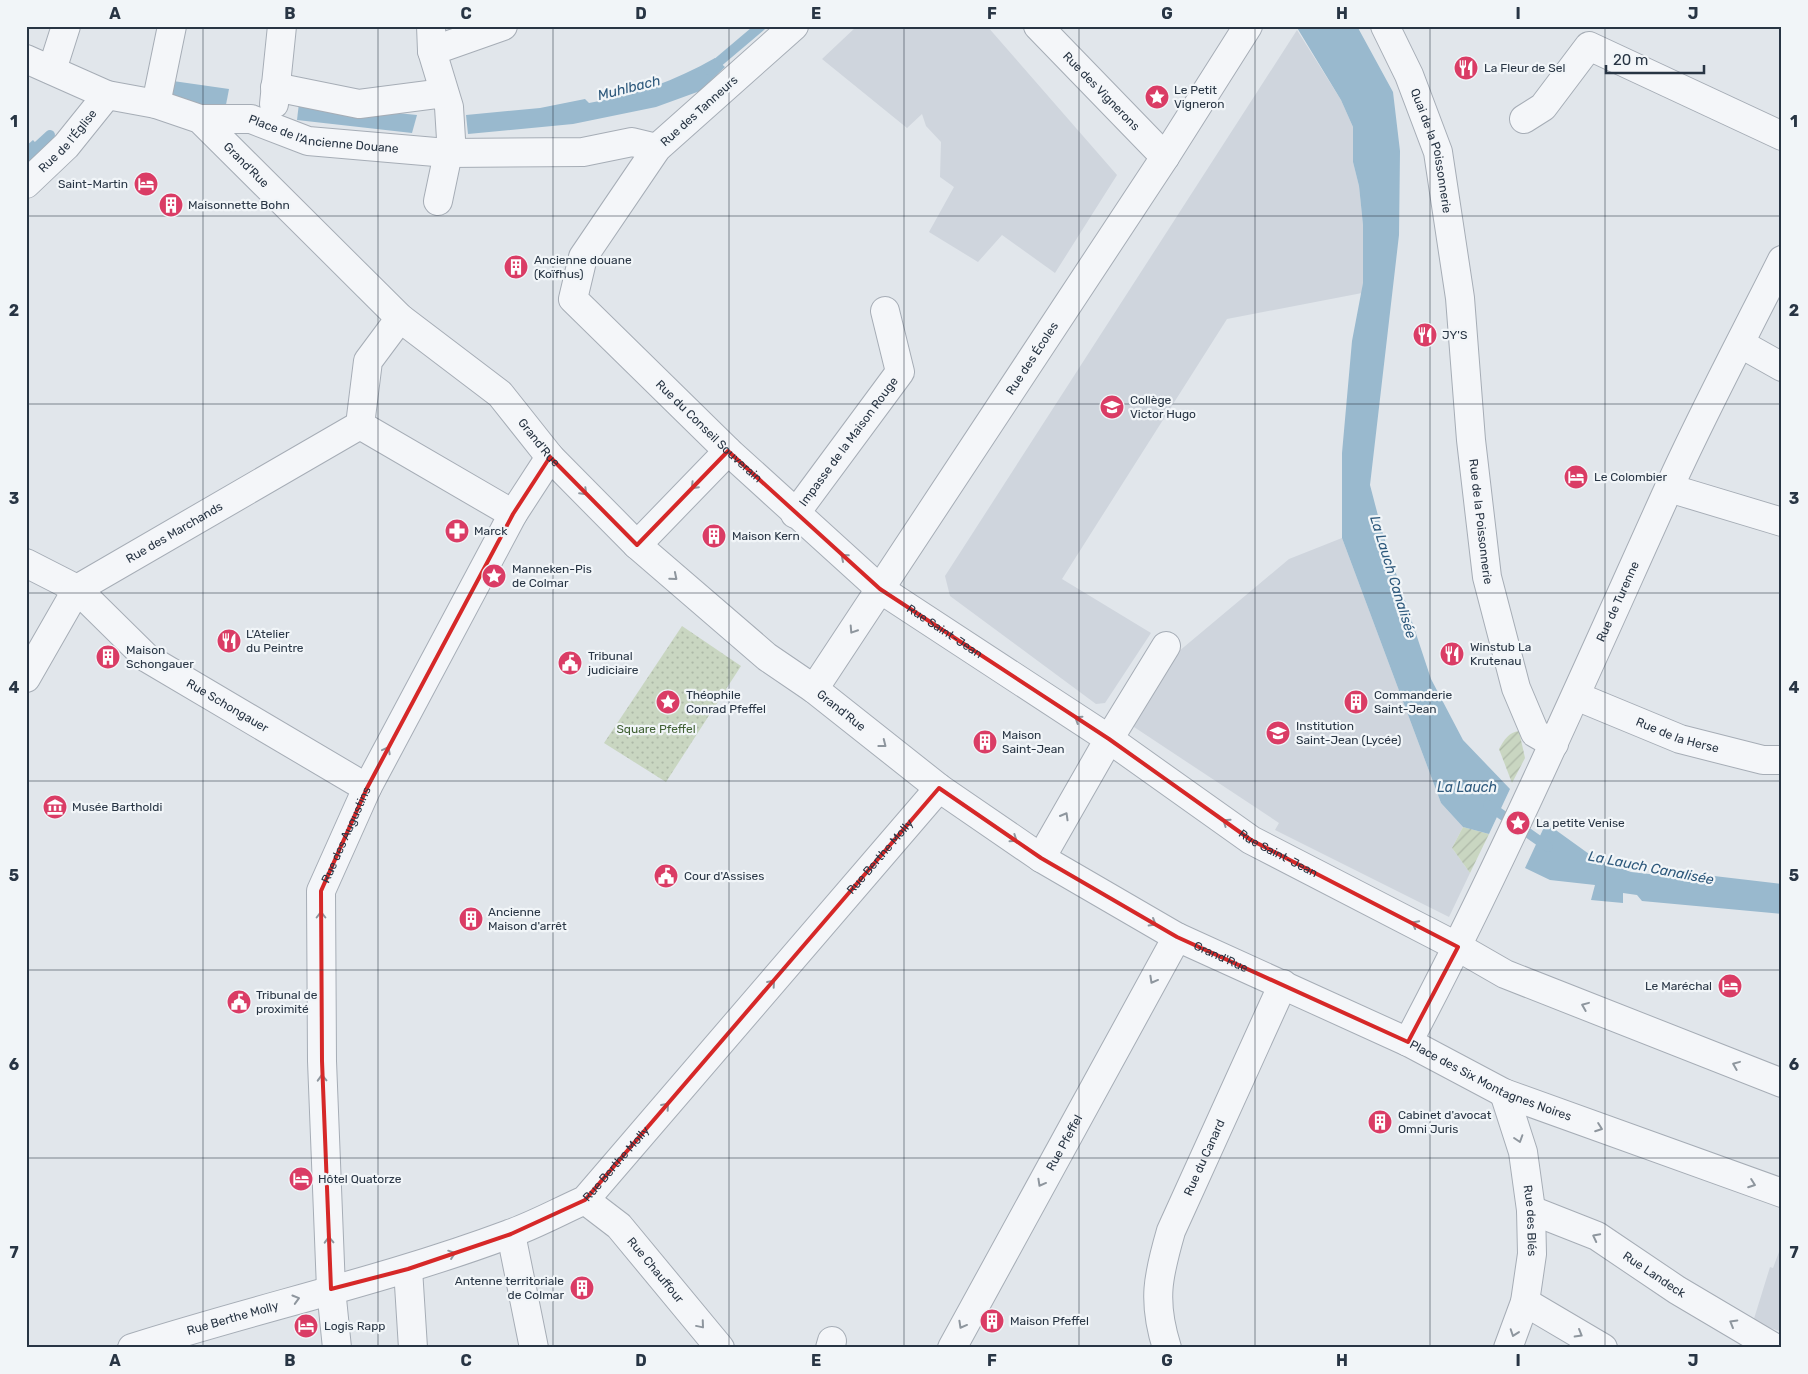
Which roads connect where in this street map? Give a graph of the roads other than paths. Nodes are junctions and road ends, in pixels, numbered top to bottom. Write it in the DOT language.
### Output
graph roads {
  1 [pos="66,26"];
  2 [pos="172,26"];
  3 [pos="282,26"];
  4 [pos="503,26"];
  5 [pos="1038,26"];
  6 [pos="1248,26"];
  7 [pos="1385,26"];
  8 [pos="790,30"];
  9 [pos="432,39"];
  10 [pos="26,59"];
  11 [pos="52,70"];
  12 [pos="276,87"];
  13 [pos="107,94"];
  14 [pos="446,100"];
  15 [pos="156,104"];
  16 [pos="1524,118"];
  17 [pos="200,119"];
  18 [pos="251,119"];
  19 [pos="1782,136"];
  20 [pos="449,146"];
  21 [pos="657,148"];
  22 [pos="1165,157"];
  23 [pos="26,184"];
  24 [pos="438,201"];
  25 [pos="583,257"];
  26 [pos="1782,260"];
  27 [pos="1458,281"];
  28 [pos="884,311"];
  29 [pos="400,318"];
  30 [pos="1740,344"];
  31 [pos="1782,367"];
  32 [pos="360,425"];
  33 [pos="728,451"];
  34 [pos="550,458"];
  35 [pos="1669,488"];
  36 [pos="513,514"];
  37 [pos="795,514"];
  38 [pos="1782,522"];
  39 [pos="637,545"];
  40 [pos="26,563"];
  41 [pos="77,589"];
  42 [pos="880,589"];
  43 [pos="1166,646"];
  44 [pos="26,678"];
  45 [pos="814,690"];
  46 [pos="1576,696"];
  47 [pos="1109,739"];
  48 [pos="1554,744"];
  49 [pos="1782,760"];
  50 [pos="367,788"];
  51 [pos="939,788"];
  52 [pos="1041,858"];
  53 [pos="1177,937"];
  54 [pos="1458,947"];
  55 [pos="1283,984"];
  56 [pos="1408,1042"];
  57 [pos="1782,1083"];
  58 [pos="1504,1093"];
  59 [pos="1782,1193"];
  60 [pos="585,1200"];
  61 [pos="1530,1210"];
  62 [pos="511,1234"];
  63 [pos="408,1269"];
  64 [pos="331,1289"];
  65 [pos="1524,1302"];
  66 [pos="201,1337"];
  67 [pos="1166,1344"];
  68 [pos="132,1348"];
  69 [pos="336,1348"];
  70 [pos="413,1348"];
  71 [pos="534,1348"];
  72 [pos="720,1348"];
  73 [pos="952,1348"];
  74 [pos="1508,1348"];
  75 [pos="1603,1348"];
  76 [pos="1775,1348"];
  1 -- 11 [label="street"];
  2 -- 15 [label="street"];
  3 -- 12 [label="street"];
  4 -- 9 [label="street"];
  5 -- 22 [label="street, Rue des Vignerons"];
  6 -- 22 [label="street, Rue des Écoles"];
  7 -- 27 [label="street, Quai de la Poissonnerie"];
  8 -- 21 [label="street, Rue des Tanneurs"];
  9 -- 14 [label="street"];
  10 -- 11 [label="street, Grand'Rue"];
  11 -- 13 [label="street, Grand'Rue"];
  12 -- 14 [label="street"];
  12 -- 18 [label="street"];
  13 -- 15 [label="street, Grand'Rue"];
  13 -- 23 [label="street, Rue de l'Église"];
  14 -- 20 [label="street"];
  15 -- 17 [label="street, Grand'Rue"];
  16 -- 19 [label="street"];
  17 -- 18 [label="street, Place de l'Ancienne Douane"];
  17 -- 29 [label="street, Grand'Rue"];
  18 -- 20 [label="street, Place de l'Ancienne Douane"];
  20 -- 21 [label="street, Place de l'Ancienne Douane"];
  20 -- 24 [label="street"];
  21 -- 25 [label="street, Rue des Tanneurs"];
  22 -- 42 [label="street, Rue des Écoles"];
  25 -- 33 [label="street, Rue du Conseil Souverain"];
  26 -- 30 [label="street, Rue de Turenne"];
  27 -- 48 [label="street, Rue de la Poissonnerie"];
  28 -- 37 [label="street, Impasse de la Maison Rouge"];
  29 -- 32 [label="street"];
  29 -- 34 [label="street, Grand'Rue"];
  30 -- 31 [label="street"];
  30 -- 35 [label="street, Rue de Turenne"];
  32 -- 36 [label="street"];
  32 -- 41 [label="street, Rue des Marchands"];
  33 -- 37 [label="street, Rue du Conseil Souverain"];
  33 -- 39 [label="street, one-way"];
  34 -- 36 [label="street, Rue des Augustins"];
  34 -- 39 [label="street, Grand'Rue, one-way"];
  35 -- 38 [label="street"];
  35 -- 46 [label="street, Rue de Turenne"];
  50 -- 36 [label="street, Rue des Augustins, one-way"];
  42 -- 37 [label="street, Rue du Conseil Souverain, one-way"];
  39 -- 45 [label="street, Grand'Rue, one-way"];
  40 -- 41 [label="street, Rue Schongauer"];
  41 -- 44 [label="street"];
  41 -- 50 [label="street, Rue Schongauer"];
  42 -- 45 [label="street, Rue des Écoles, one-way"];
  47 -- 42 [label="street, Rue Saint-Jean, one-way"];
  43 -- 47 [label="street"];
  45 -- 51 [label="street, Grand'Rue, one-way"];
  46 -- 48 [label="street, Rue de Turenne"];
  46 -- 49 [label="street, Rue de la Herse"];
  52 -- 47 [label="street, one-way"];
  54 -- 47 [label="street, Rue Saint-Jean, one-way"];
  48 -- 54 [label="street, Rue de Turenne"];
  64 -- 50 [label="street, Rue des Augustins, one-way"];
  51 -- 52 [label="street, Grand'Rue, one-way"];
  60 -- 51 [label="street, Rue Berthe Molly, one-way"];
  52 -- 53 [label="street, Grand'Rue, one-way"];
  53 -- 55 [label="street, Grand'Rue"];
  53 -- 73 [label="street, Rue Pfeffel, one-way"];
  54 -- 56 [label="street, Place des Six Montagnes Noires"];
  57 -- 54 [label="street, one-way"];
  55 -- 56 [label="street, Grand'Rue"];
  55 -- 67 [label="street, Rue du Canard"];
  56 -- 58 [label="street, Place des Six Montagnes Noires"];
  58 -- 59 [label="street, Place des Six Montagnes Noires, one-way"];
  58 -- 61 [label="street, Rue des Blés, one-way"];
  60 -- 62 [label="street, Rue Berthe Molly"];
  60 -- 72 [label="street, Rue Chauffour, one-way"];
  61 -- 65 [label="street, Rue des Blés"];
  76 -- 61 [label="street, Rue Landeck, one-way"];
  63 -- 62 [label="street, Rue Berthe Molly, one-way"];
  62 -- 71 [label="street"];
  63 -- 64 [label="street, Rue Berthe Molly"];
  63 -- 70 [label="street"];
  66 -- 64 [label="street, Rue Berthe Molly, one-way"];
  64 -- 69 [label="street, Rue des Augustins"];
  65 -- 74 [label="street, Rue des Blés, one-way"];
  65 -- 75 [label="street, one-way"];
  66 -- 68 [label="street, Rue Berthe Molly"];
}
